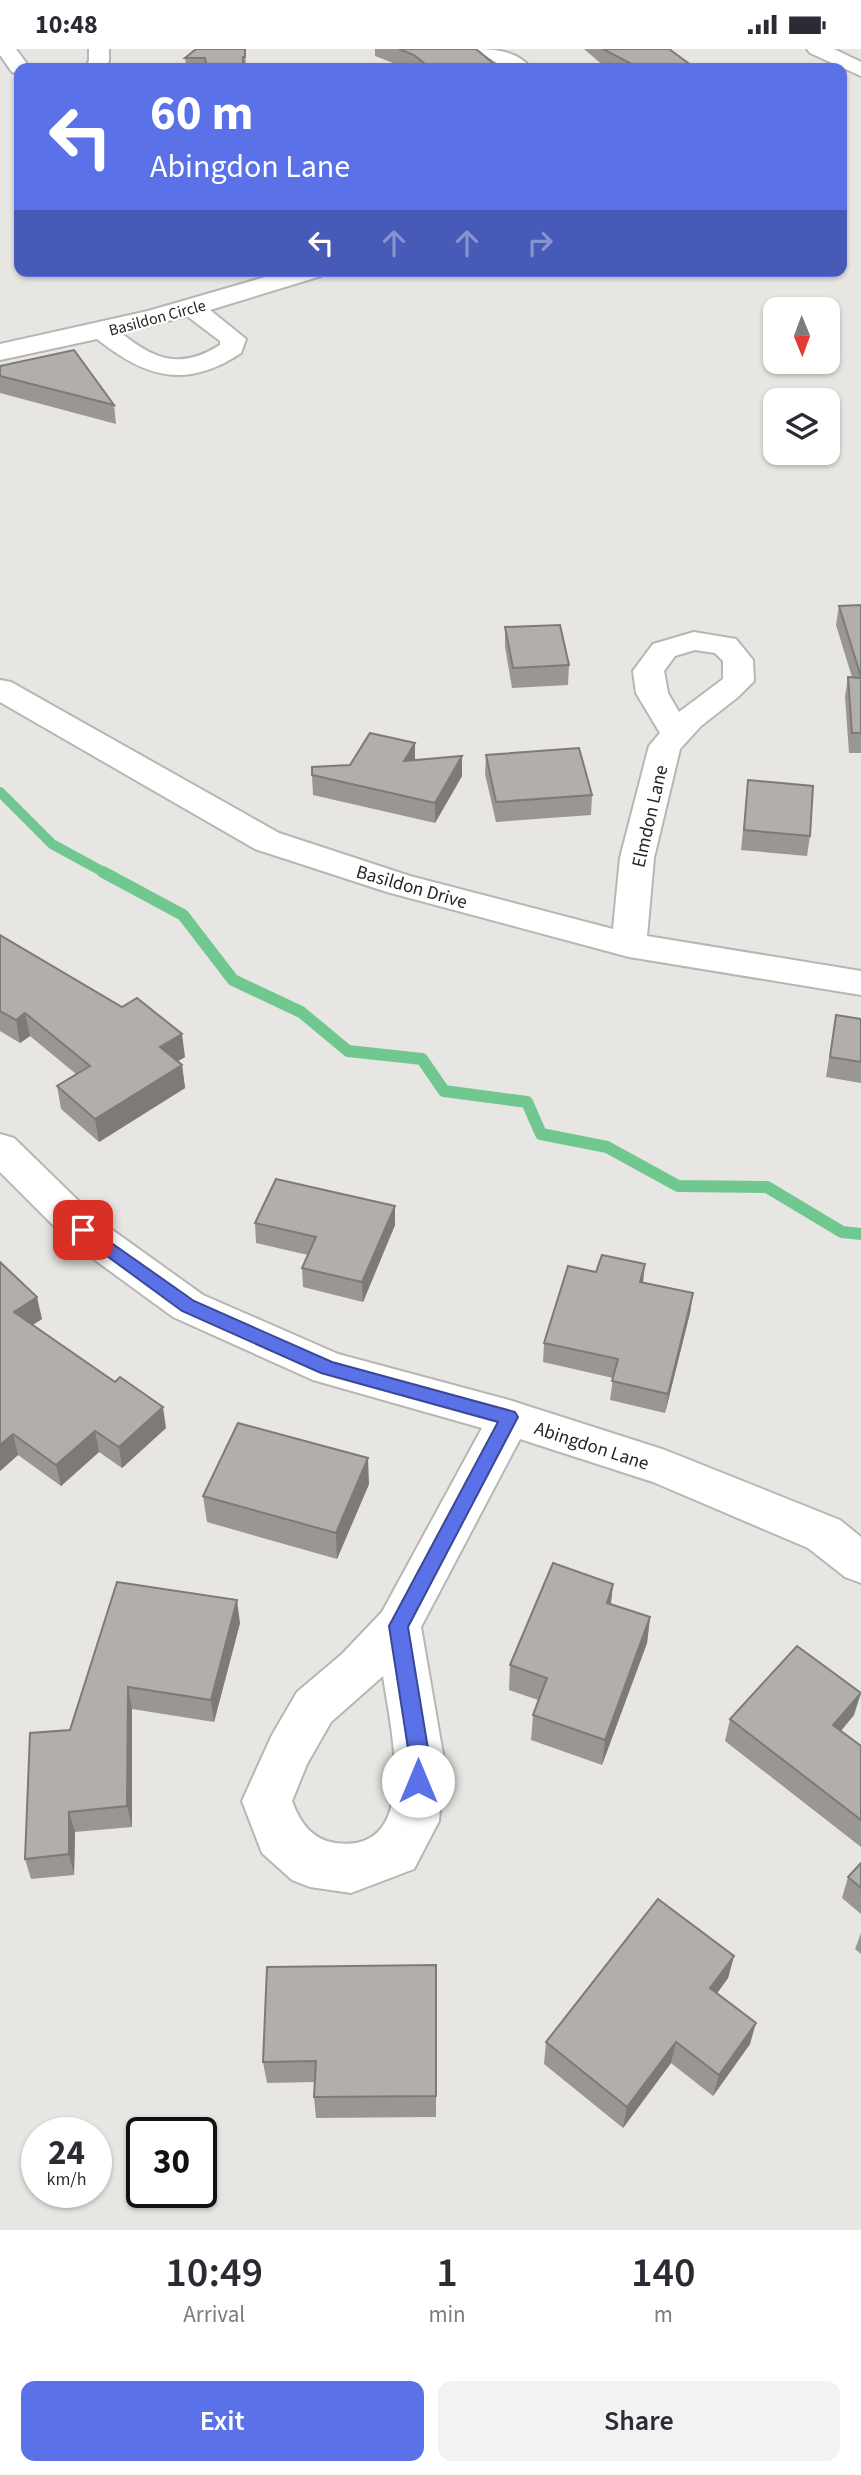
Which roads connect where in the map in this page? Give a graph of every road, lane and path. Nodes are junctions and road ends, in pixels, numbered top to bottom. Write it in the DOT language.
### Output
graph roads {
  1 [pos="485,49"];
  2 [pos="817,49"];
  3 [pos="511,63"];
  4 [pos="846,63"];
  5 [pos="293,277"];
  6 [pos="192,308"];
  7 [pos="103,331"];
  8 [pos="0,352"];
  9 [pos="0,689"];
  10 [pos="677,734"];
  11 [pos="629,945"];
  12 [pos="861,983"];
  13 [pos="0,1148"];
  14 [pos="509,1417"];
  15 [pos="861,1563"];
  16 [pos="398,1626"];
  1 -- 3 [label="street"];
  2 -- 4 [label="street"];
  5 -- 6 [label="street, Basildon Circle"];
  6 -- 7 [label="street, Basildon Circle"];
  6 -- 7 [label="street"];
  7 -- 8 [label="street, Basildon Circle"];
  9 -- 11 [label="street, Basildon Drive"];
  10 -- 11 [label="street, Elmdon Lane"];
  11 -- 12 [label="street, Basildon Drive"];
  13 -- 14 [label="street, Abingdon Lane"];
  14 -- 15 [label="street, Abingdon Lane"];
  14 -- 16 [label="street"];
  16 -- 16 [label="street"];
}
